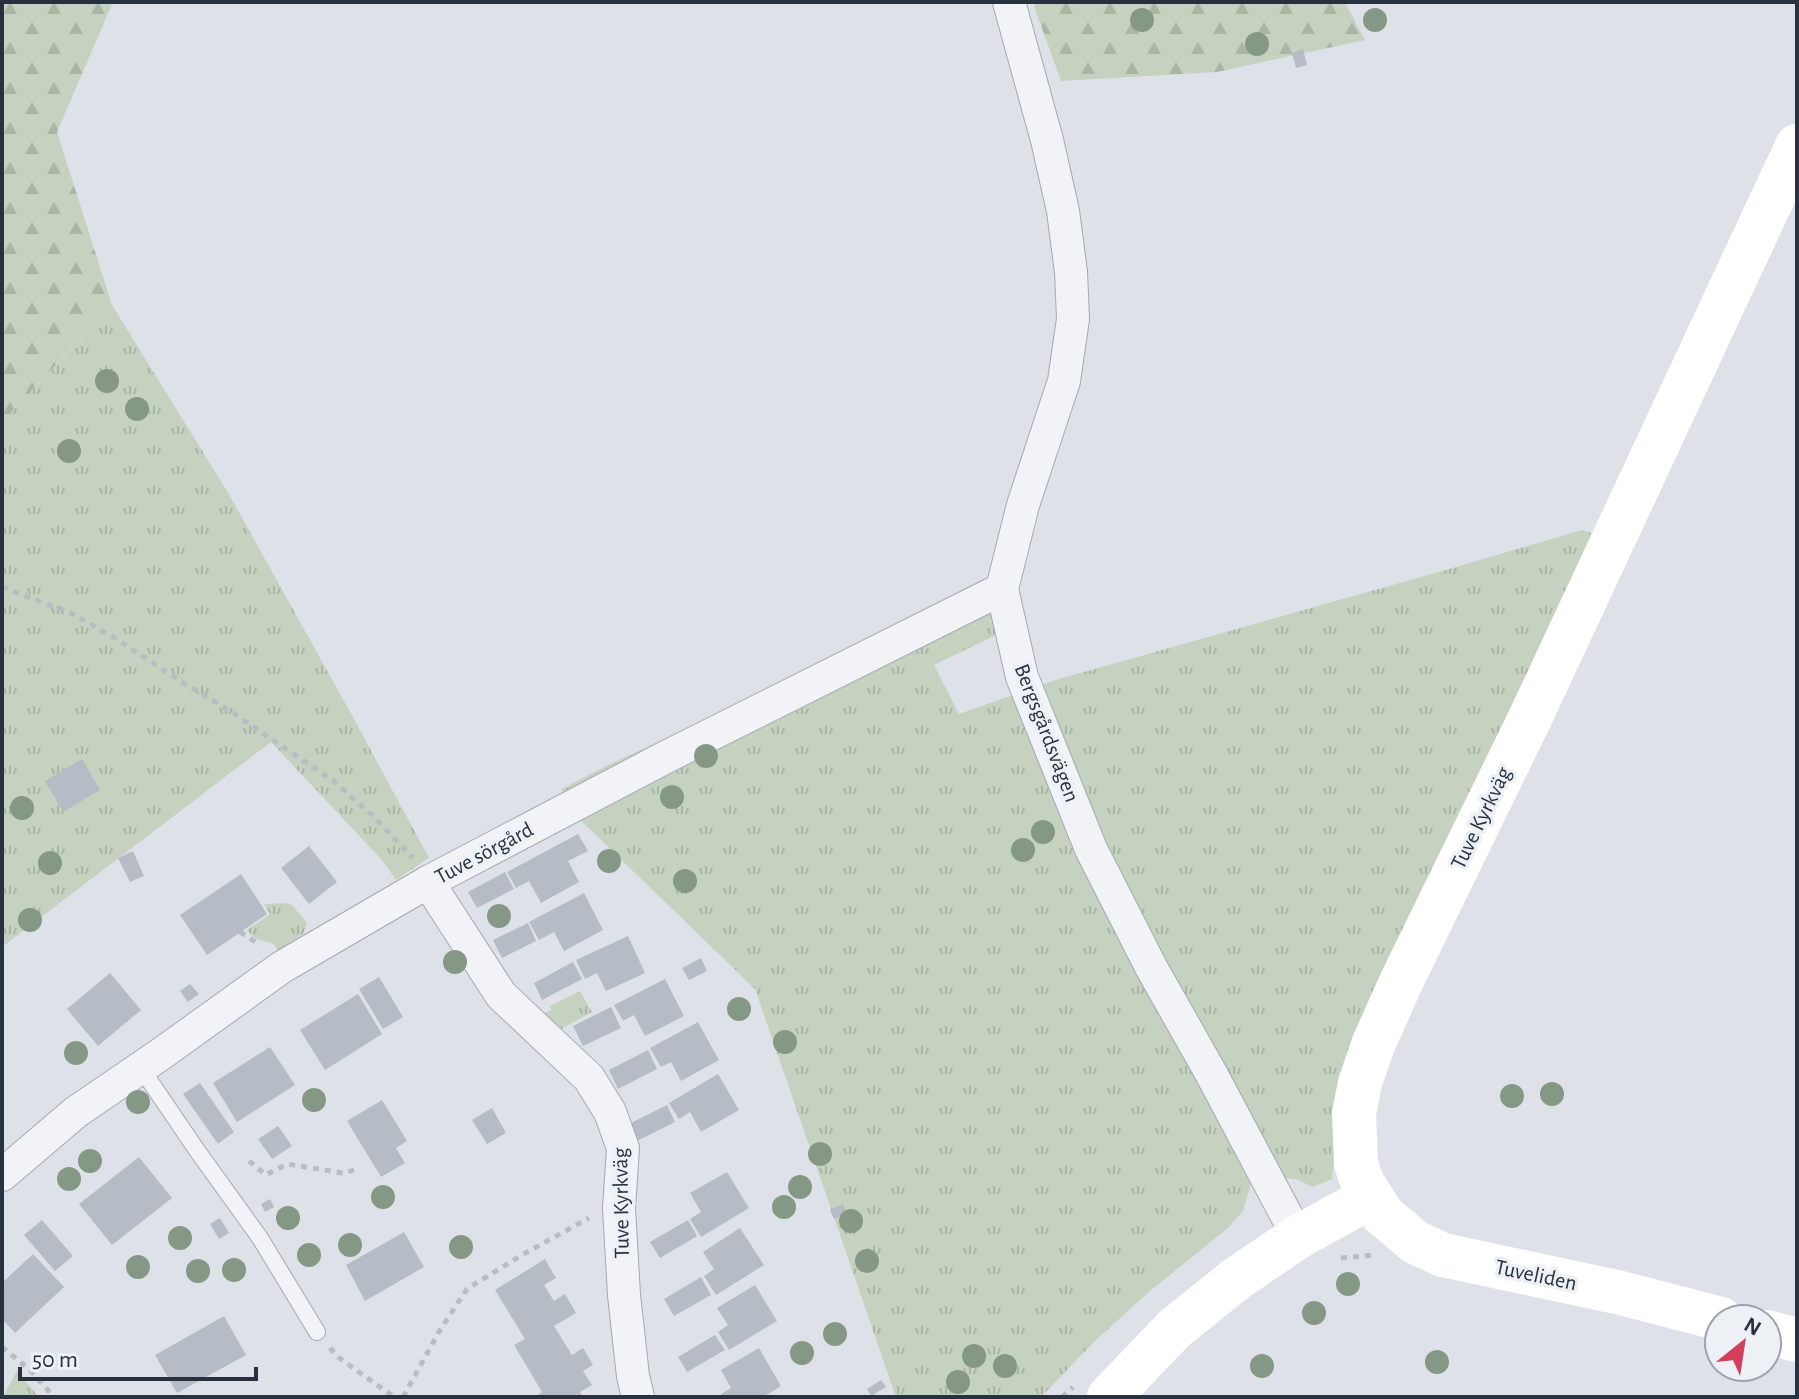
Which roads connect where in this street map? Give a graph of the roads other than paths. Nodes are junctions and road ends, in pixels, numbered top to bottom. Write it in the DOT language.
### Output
graph roads {
  1 [pos="1009,2"];
  2 [pos="1797,146"];
  3 [pos="1002,589"];
  4 [pos="428,882"];
  5 [pos="141,1068"];
  6 [pos="2,1175"];
  7 [pos="1371,1197"];
  8 [pos="1298,1237"];
  9 [pos="1703,1314"];
  10 [pos="317,1332"];
  11 [pos="1091,1391"];
  12 [pos="638,1397"];
  1 -- 3 [label="street, Bergsgårdsvägen"];
  2 -- 7 [label="street, Tuve Kyrkväg"];
  3 -- 4 [label="street, Tuve sörgård"];
  3 -- 8 [label="street, Bergsgårdsvägen"];
  4 -- 5 [label="street, Tuve sörgård"];
  4 -- 12 [label="street, Tuve Kyrkväg"];
  5 -- 6 [label="street, Tuve sörgård"];
  5 -- 10 [label="lane"];
  7 -- 8 [label="street"];
  7 -- 9 [label="street, Tuveliden"];
  8 -- 11 [label="street"];
}
